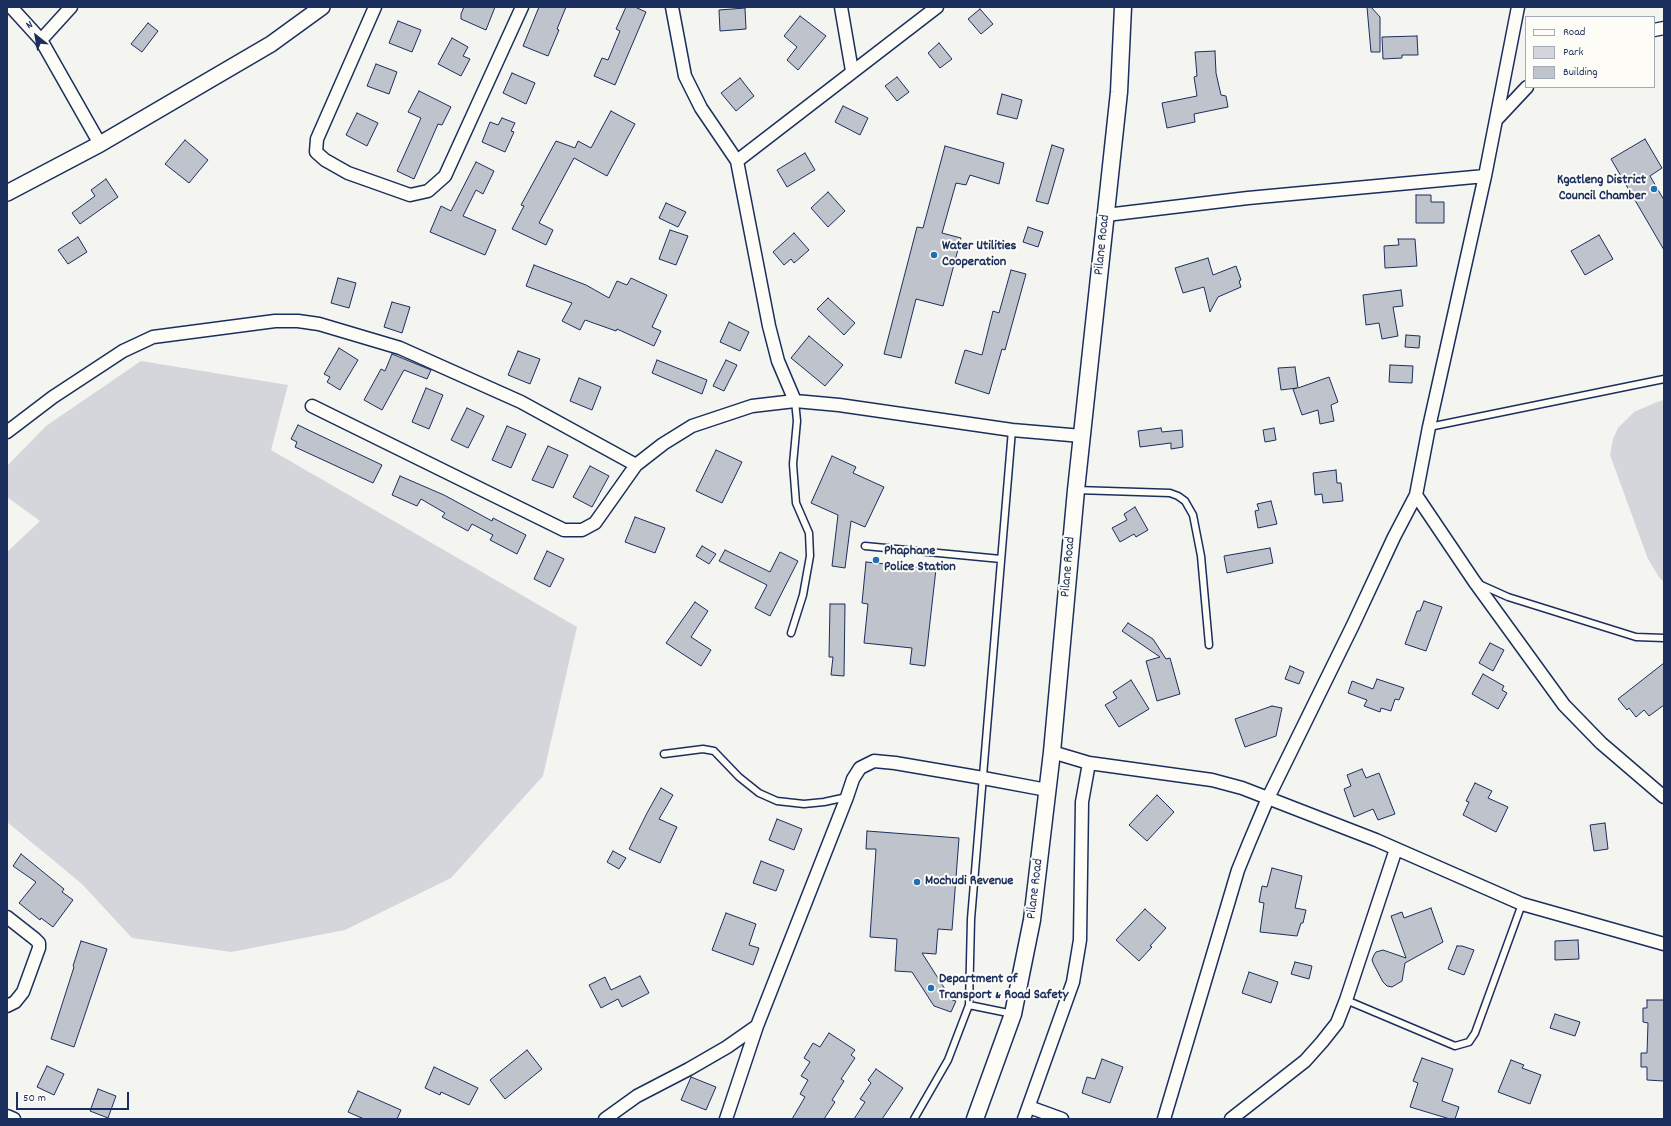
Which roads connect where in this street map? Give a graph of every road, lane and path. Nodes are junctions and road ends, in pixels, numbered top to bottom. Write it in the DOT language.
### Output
graph roads {
  1 [pos="11,7"];
  2 [pos="71,7"];
  3 [pos="322,7"];
  4 [pos="375,7"];
  5 [pos="522,7"];
  6 [pos="672,7"];
  7 [pos="841,7"];
  8 [pos="937,7"];
  9 [pos="1123,7"];
  10 [pos="1518,7"];
  11 [pos="41,40"];
  12 [pos="852,72"];
  13 [pos="1526,88"];
  14 [pos="1496,120"];
  15 [pos="100,144"];
  16 [pos="737,161"];
  17 [pos="1485,176"];
  18 [pos="7,193"];
  19 [pos="1106,215"];
  20 [pos="1664,378"];
  21 [pos="796,401"];
  22 [pos="312,406"];
  23 [pos="1429,427"];
  24 [pos="1012,430"];
  25 [pos="7,432"];
  26 [pos="1082,436"];
  27 [pos="636,465"];
  28 [pos="1076,490"];
  29 [pos="1416,495"];
  30 [pos="865,546"];
  31 [pos="1001,559"];
  32 [pos="1474,581"];
  33 [pos="791,633"];
  34 [pos="1663,638"];
  35 [pos="1209,645"];
  36 [pos="1052,752"];
  37 [pos="664,754"];
  38 [pos="1089,763"];
  39 [pos="983,778"];
  40 [pos="1047,790"];
  41 [pos="1664,795"];
  42 [pos="847,797"];
  43 [pos="1268,798"];
  44 [pos="1396,849"];
  45 [pos="1522,904"];
  46 [pos="7,917"];
  47 [pos="1664,944"];
  48 [pos="1346,1000"];
  49 [pos="969,1005"];
  50 [pos="7,1006"];
  51 [pos="1013,1014"];
  52 [pos="757,1026"];
  53 [pos="1028,1107"];
  54 [pos="7,1116"];
  55 [pos="14,1119"];
  56 [pos="605,1119"];
  57 [pos="726,1119"];
  58 [pos="914,1119"];
  59 [pos="975,1119"];
  60 [pos="1024,1119"];
  61 [pos="1062,1119"];
  62 [pos="1164,1119"];
  63 [pos="1231,1119"];
  1 -- 11 [label="street"];
  2 -- 11 [label="street"];
  3 -- 15 [label="street"];
  4 -- 5 [label="street"];
  6 -- 16 [label="street"];
  7 -- 12 [label="street"];
  8 -- 12 [label="street"];
  9 -- 19 [label="main road, Pilane Road"];
  10 -- 14 [label="street"];
  11 -- 15 [label="street"];
  12 -- 16 [label="street"];
  13 -- 14 [label="street"];
  14 -- 17 [label="street"];
  15 -- 18 [label="street"];
  16 -- 21 [label="street"];
  17 -- 19 [label="street"];
  17 -- 23 [label="street"];
  19 -- 26 [label="main road, Pilane Road"];
  20 -- 23 [label="lane"];
  21 -- 24 [label="street"];
  21 -- 27 [label="street"];
  21 -- 33 [label="lane"];
  22 -- 27 [label="street"];
  23 -- 29 [label="street"];
  24 -- 26 [label="street"];
  24 -- 31 [label="lane"];
  25 -- 27 [label="street"];
  26 -- 28 [label="main road, Pilane Road"];
  28 -- 35 [label="lane"];
  28 -- 36 [label="main road, Pilane Road"];
  29 -- 32 [label="street"];
  29 -- 43 [label="street"];
  30 -- 31 [label="lane"];
  31 -- 39 [label="lane"];
  32 -- 34 [label="lane"];
  32 -- 41 [label="street"];
  36 -- 38 [label="street"];
  36 -- 40 [label="main road, Pilane Road"];
  37 -- 42 [label="lane"];
  38 -- 43 [label="street"];
  38 -- 53 [label="street"];
  39 -- 40 [label="street"];
  39 -- 42 [label="street"];
  39 -- 49 [label="lane"];
  40 -- 51 [label="main road, Pilane Road"];
  42 -- 52 [label="street"];
  43 -- 44 [label="street"];
  43 -- 62 [label="street"];
  44 -- 45 [label="street"];
  44 -- 48 [label="street"];
  45 -- 47 [label="street"];
  45 -- 48 [label="lane"];
  46 -- 50 [label="street"];
  48 -- 63 [label="street"];
  49 -- 51 [label="lane"];
  49 -- 58 [label="lane"];
  51 -- 59 [label="main road, Pilane Road"];
  52 -- 56 [label="street"];
  52 -- 57 [label="street"];
  53 -- 60 [label="street"];
  53 -- 61 [label="street"];
  54 -- 55 [label="street"];
}
